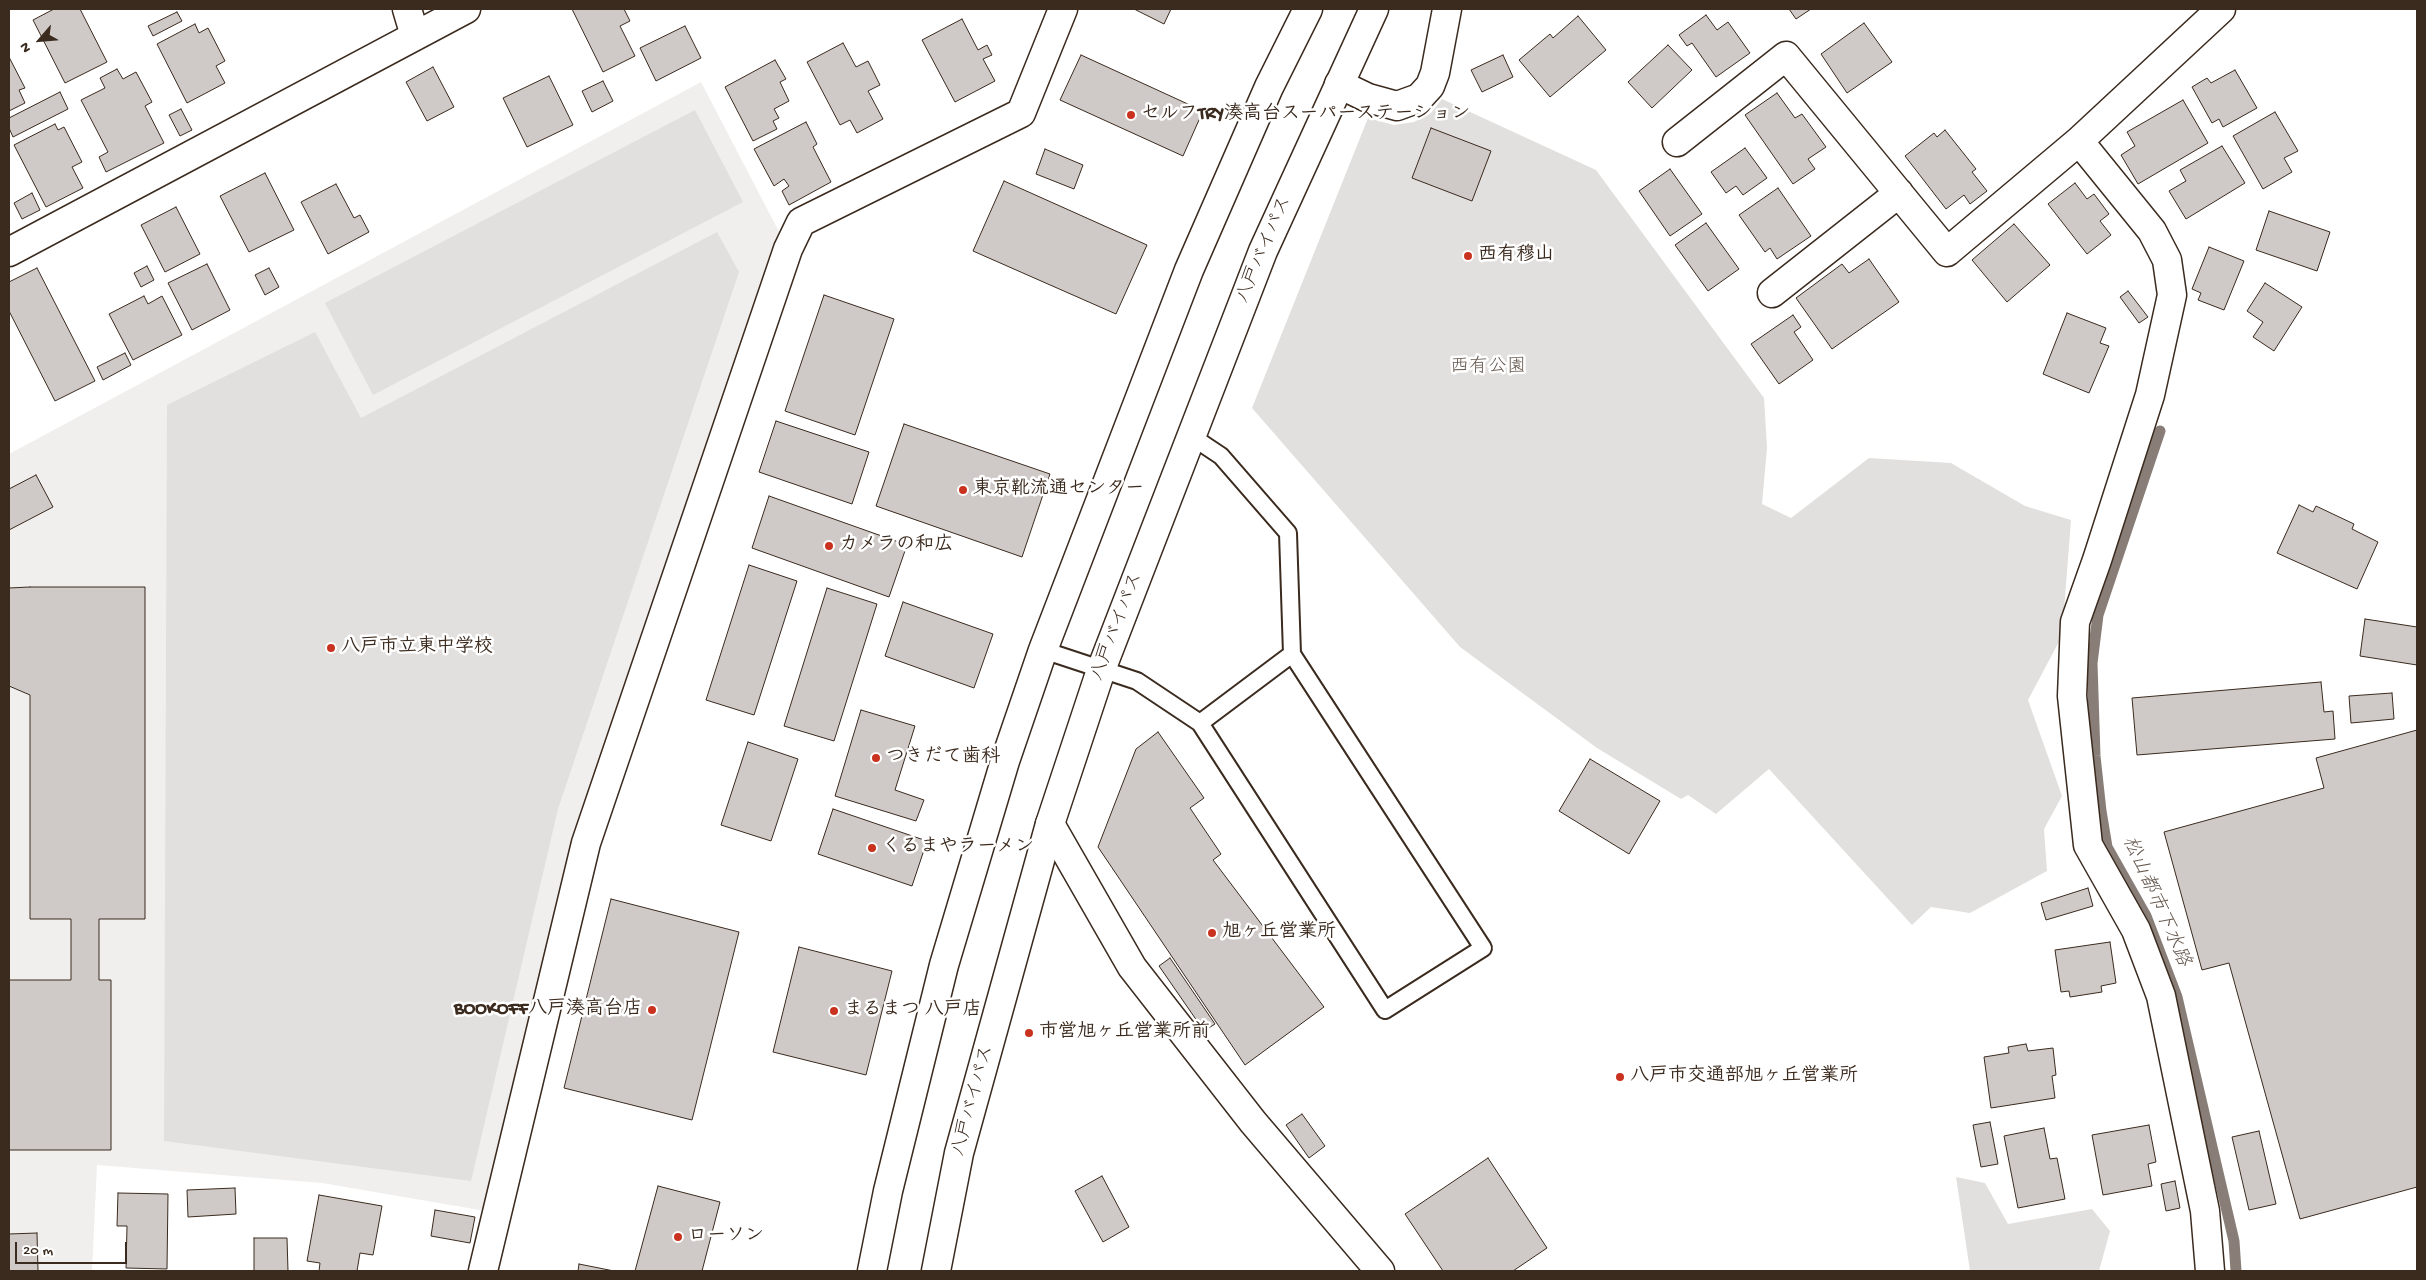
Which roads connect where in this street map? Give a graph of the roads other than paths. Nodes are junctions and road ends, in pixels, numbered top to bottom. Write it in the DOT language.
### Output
graph roads {
  1 [pos="407,9"];
  2 [pos="466,9"];
  3 [pos="1064,9"];
  4 [pos="1308,9"];
  5 [pos="1374,9"];
  6 [pos="1447,9"];
  7 [pos="2221,9"];
  8 [pos="414,36"];
  9 [pos="1339,84"];
  10 [pos="2079,141"];
  11 [pos="1677,142"];
  12 [pos="1899,193"];
  13 [pos="9,252"];
  14 [pos="1772,293"];
  15 [pos="1192,436"];
  16 [pos="1043,650"];
  17 [pos="1292,654"];
  18 [pos="1101,670"];
  19 [pos="1200,723"];
  20 [pos="1050,824"];
  21 [pos="483,1271"];
  22 [pos="872,1271"];
  23 [pos="936,1271"];
  24 [pos="1380,1271"];
  25 [pos="2210,1271"];
  1 -- 8 [label="main road"];
  2 -- 8 [label="main road"];
  3 -- 21 [label="main road"];
  4 -- 16 [label="main road"];
  5 -- 9 [label="main road, 八戸バイパス"];
  6 -- 9 [label="main road"];
  7 -- 10 [label="main road"];
  8 -- 13 [label="main road"];
  9 -- 15 [label="main road, 八戸バイパス"];
  10 -- 12 [label="main road"];
  10 -- 25 [label="main road"];
  11 -- 12 [label="main road"];
  12 -- 14 [label="main road"];
  15 -- 17 [label="lane"];
  15 -- 18 [label="main road, 八戸バイパス"];
  16 -- 18 [label="lane"];
  16 -- 22 [label="main road"];
  17 -- 19 [label="lane"];
  17 -- 19 [label="lane"];
  18 -- 19 [label="lane"];
  18 -- 20 [label="main road, 八戸バイパス"];
  20 -- 23 [label="main road, 八戸バイパス"];
  20 -- 24 [label="main road"];
}
